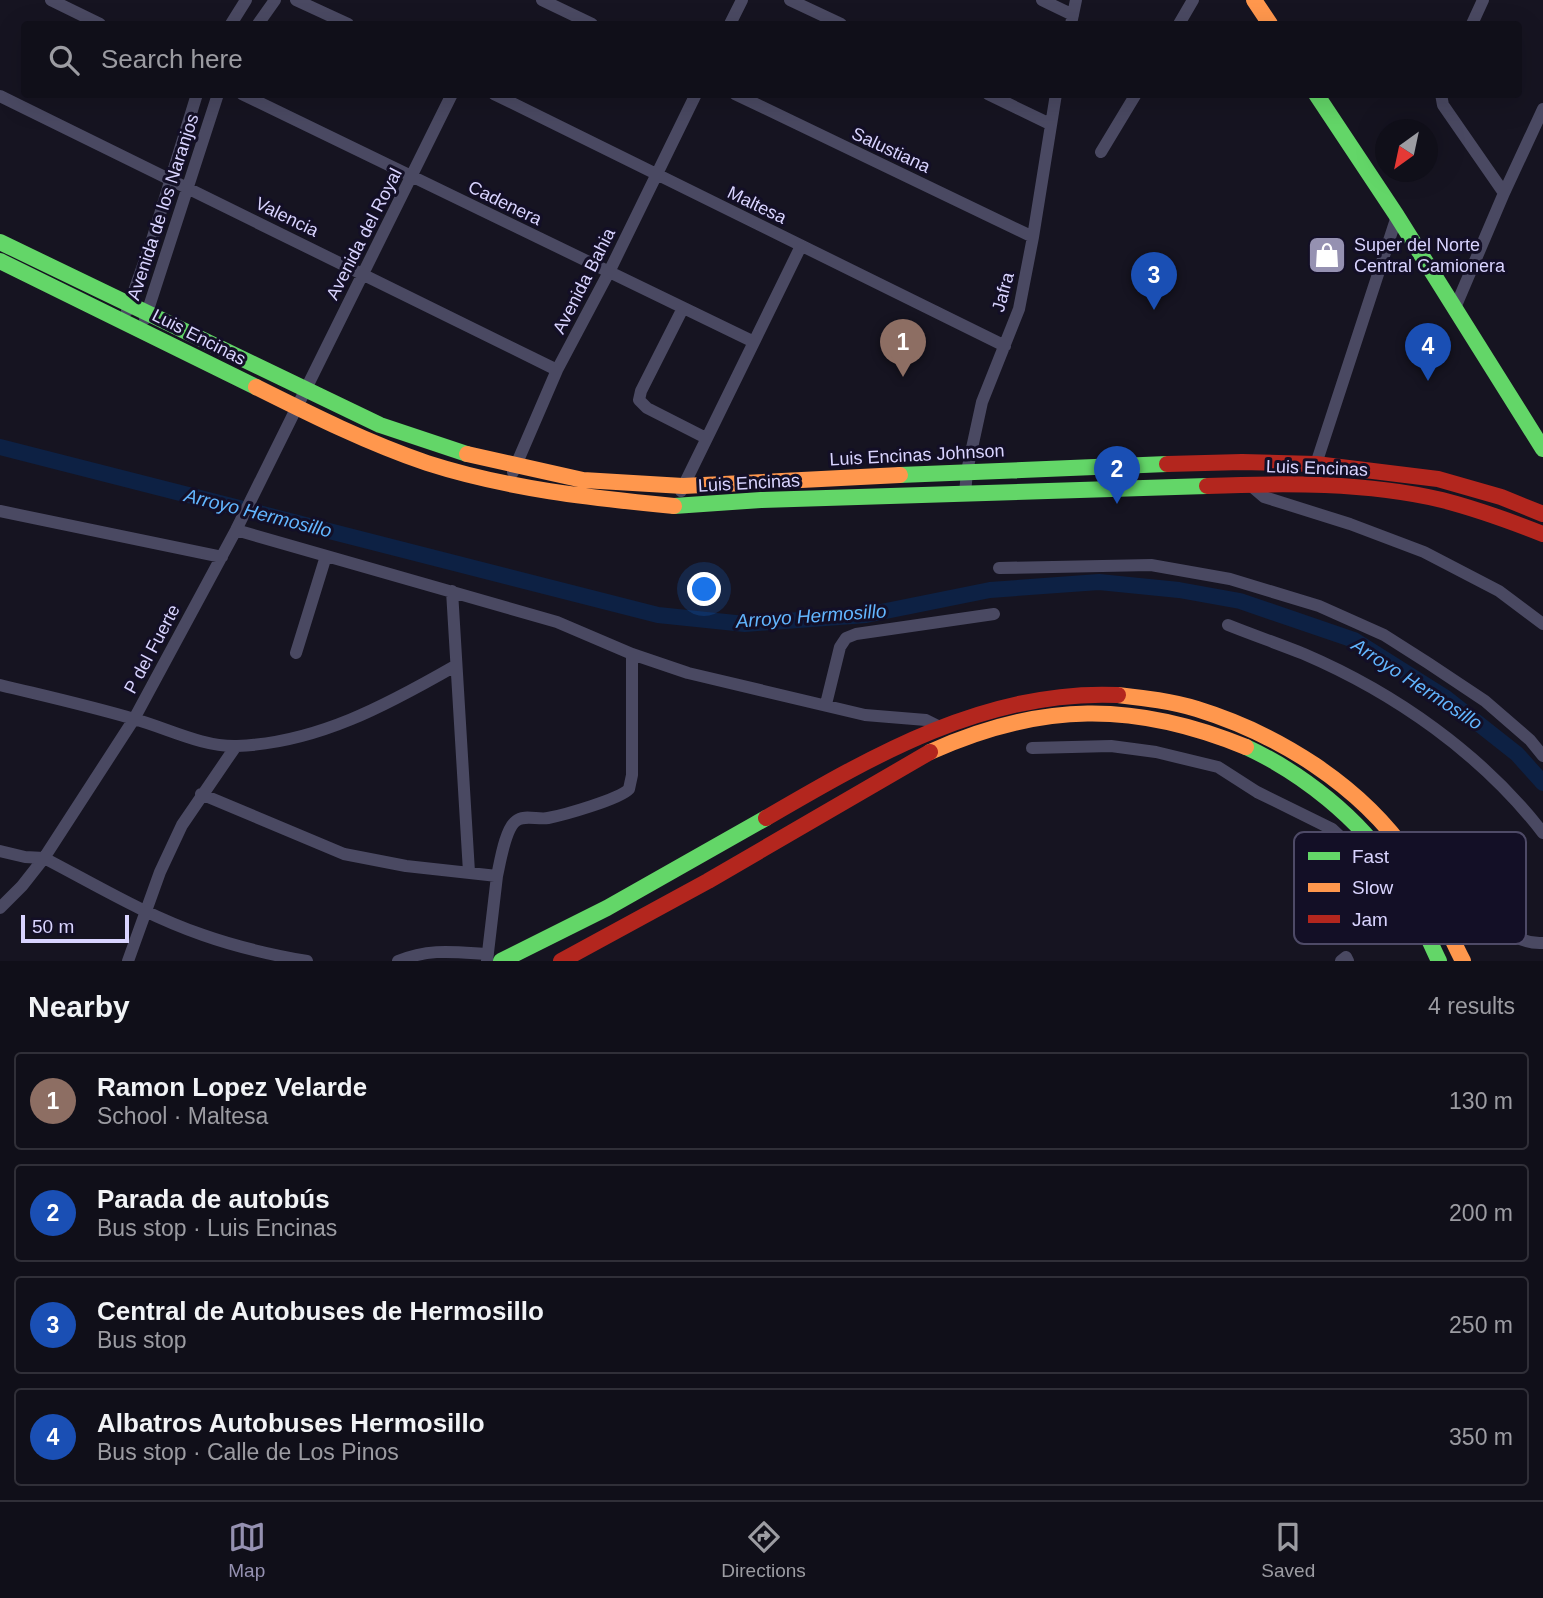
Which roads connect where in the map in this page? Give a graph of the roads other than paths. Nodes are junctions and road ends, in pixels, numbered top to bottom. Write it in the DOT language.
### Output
graph roads {
  1 [pos="51,0"];
  2 [pos="246,0"];
  3 [pos="275,0"];
  4 [pos="296,0"];
  5 [pos="542,0"];
  6 [pos="742,0"];
  7 [pos="790,0"];
  8 [pos="1042,0"];
  9 [pos="1076,0"];
  10 [pos="1194,0"];
  11 [pos="1254,0"];
  12 [pos="1483,0"];
  13 [pos="1072,20"];
  14 [pos="94,21"];
  15 [pos="233,21"];
  16 [pos="260,21"];
  17 [pos="342,21"];
  18 [pos="586,21"];
  19 [pos="732,21"];
  20 [pos="835,21"];
  21 [pos="1180,21"];
  22 [pos="1268,21"];
  23 [pos="1473,21"];
  24 [pos="0,96"];
  25 [pos="196,98"];
  26 [pos="217,98"];
  27 [pos="250,98"];
  28 [pos="450,98"];
  29 [pos="503,98"];
  30 [pos="694,98"];
  31 [pos="742,98"];
  32 [pos="996,98"];
  33 [pos="1055,98"];
  34 [pos="1134,98"];
  35 [pos="1319,98"];
  36 [pos="1442,98"];
  37 [pos="1543,109"];
  38 [pos="1050,124"];
  39 [pos="1101,152"];
  40 [pos="656,175"];
  41 [pos="413,177"];
  42 [pos="171,180"];
  43 [pos="187,187"];
  44 [pos="1504,193"];
  45 [pos="1396,216"];
  46 [pos="1033,237"];
  47 [pos="0,242"];
  48 [pos="801,246"];
  49 [pos="0,261"];
  50 [pos="609,272"];
  51 [pos="363,274"];
  52 [pos="130,304"];
  53 [pos="683,308"];
  54 [pos="1455,308"];
  55 [pos="147,313"];
  56 [pos="124,321"];
  57 [pos="142,330"];
  58 [pos="754,342"];
  59 [pos="1005,346"];
  60 [pos="558,370"];
  61 [pos="305,388"];
  62 [pos="296,406"];
  63 [pos="706,438"];
  64 [pos="1543,449"];
  65 [pos="1316,464"];
  66 [pos="516,467"];
  67 [pos="967,471"];
  68 [pos="506,484"];
  69 [pos="1250,485"];
  70 [pos="682,486"];
  71 [pos="965,494"];
  72 [pos="675,506"];
  73 [pos="0,511"];
  74 [pos="1543,514"];
  75 [pos="236,530"];
  76 [pos="1543,534"];
  77 [pos="326,556"];
  78 [pos="222,557"];
  79 [pos="999,568"];
  80 [pos="452,591"];
  81 [pos="993,614"];
  82 [pos="1543,624"];
  83 [pos="1228,625"];
  84 [pos="296,653"];
  85 [pos="632,654"];
  86 [pos="455,666"];
  87 [pos="0,685"];
  88 [pos="826,704"];
  89 [pos="134,719"];
  90 [pos="942,728"];
  91 [pos="236,746"];
  92 [pos="1032,748"];
  93 [pos="1543,756"];
  94 [pos="201,794"];
  95 [pos="1335,832"];
  96 [pos="1362,832"];
  97 [pos="1389,832"];
  98 [pos="1543,833"];
  99 [pos="0,851"];
  100 [pos="44,858"];
  101 [pos="684,865"];
  102 [pos="469,872"];
  103 [pos="496,876"];
  104 [pos="697,887"];
  105 [pos="0,908"];
  106 [pos="146,911"];
  107 [pos="1431,944"];
  108 [pos="1455,944"];
  109 [pos="492,959"];
  110 [pos="301,960"];
  111 [pos="128,961"];
  112 [pos="398,961"];
  113 [pos="561,961"];
  114 [pos="1341,961"];
  115 [pos="1348,961"];
  116 [pos="1439,961"];
  117 [pos="1463,961"];
  1 -- 14 [label="street"];
  2 -- 15 [label="street"];
  3 -- 16 [label="street"];
  4 -- 17 [label="street"];
  5 -- 18 [label="street"];
  6 -- 19 [label="street"];
  7 -- 20 [label="street"];
  8 -- 13 [label="street"];
  9 -- 13 [label="street"];
  10 -- 21 [label="street"];
  11 -- 22 [label="main road"];
  12 -- 23 [label="street"];
  24 -- 42 [label="street, Valencia"];
  25 -- 42 [label="street, Avenida de los Naranjos"];
  26 -- 43 [label="street, Avenida de los Naranjos"];
  27 -- 41 [label="street, Cadenera"];
  28 -- 41 [label="street, Avenida del Royal"];
  29 -- 40 [label="street, Maltesa"];
  30 -- 40 [label="street, Avenida Bahia"];
  31 -- 46 [label="street, Salustiana"];
  32 -- 38 [label="street"];
  33 -- 38 [label="street, Jafra"];
  34 -- 39 [label="street"];
  35 -- 45 [label="main road"];
  36 -- 44 [label="street"];
  37 -- 44 [label="street"];
  38 -- 46 [label="street, Jafra"];
  40 -- 48 [label="street, Maltesa"];
  40 -- 50 [label="street, Avenida Bahia"];
  41 -- 50 [label="street, Cadenera"];
  41 -- 51 [label="street, Avenida del Royal"];
  42 -- 43 [label="street, Valencia"];
  42 -- 52 [label="street, Avenida de los Naranjos"];
  43 -- 51 [label="street, Valencia"];
  43 -- 55 [label="street, Avenida de los Naranjos"];
  44 -- 54 [label="street"];
  45 -- 54 [label="main road"];
  45 -- 65 [label="street"];
  46 -- 59 [label="street, Jafra"];
  47 -- 52 [label="main road, Luis Encinas Johnson"];
  48 -- 58 [label="street"];
  48 -- 59 [label="street, Maltesa"];
  49 -- 56 [label="main road, Luis Encinas"];
  50 -- 53 [label="street, Cadenera"];
  50 -- 60 [label="street, Avenida Bahia"];
  51 -- 60 [label="street, Valencia"];
  51 -- 61 [label="street, Avenida del Royal"];
  52 -- 55 [label="main road, Luis Encinas Johnson"];
  52 -- 56 [label="street, Avenida de los Naranjos"];
  53 -- 58 [label="street, Cadenera"];
  53 -- 63 [label="street"];
  54 -- 64 [label="main road"];
  55 -- 57 [label="street, Avenida de los Naranjos"];
  55 -- 61 [label="main road, Luis Encinas Johnson"];
  56 -- 57 [label="main road, Luis Encinas"];
  57 -- 62 [label="main road, Luis Encinas"];
  58 -- 63 [label="street"];
  59 -- 67 [label="street, Jafra"];
  60 -- 66 [label="street, Avenida Bahia"];
  61 -- 62 [label="street, P del Fuerte"];
  61 -- 66 [label="main road, Luis Encinas Johnson"];
  62 -- 68 [label="main road, Luis Encinas"];
  62 -- 75 [label="street, P del Fuerte"];
  63 -- 70 [label="street"];
  65 -- 67 [label="main road, Luis Encinas Johnson"];
  65 -- 74 [label="main road, Luis Encinas Johnson"];
  66 -- 68 [label="street, Avenida Bahia"];
  66 -- 70 [label="main road, Luis Encinas Johnson"];
  67 -- 70 [label="main road, Luis Encinas Johnson"];
  67 -- 71 [label="street, Jafra"];
  68 -- 72 [label="main road, Luis Encinas"];
  69 -- 71 [label="main road, Luis Encinas"];
  69 -- 76 [label="main road, Luis Encinas"];
  69 -- 82 [label="street"];
  70 -- 72 [label="street"];
  71 -- 72 [label="main road, Luis Encinas"];
  73 -- 78 [label="street"];
  75 -- 77 [label="street"];
  75 -- 78 [label="street, P del Fuerte"];
  77 -- 80 [label="street"];
  77 -- 84 [label="street"];
  78 -- 89 [label="street, P del Fuerte"];
  79 -- 93 [label="street"];
  80 -- 85 [label="street"];
  80 -- 86 [label="street"];
  81 -- 88 [label="street"];
  83 -- 98 [label="street"];
  85 -- 88 [label="street"];
  85 -- 103 [label="street"];
  86 -- 91 [label="street"];
  86 -- 102 [label="street"];
  87 -- 89 [label="street"];
  88 -- 90 [label="street"];
  89 -- 91 [label="street"];
  89 -- 100 [label="street, P del Fuerte"];
  90 -- 97 [label="main road"];
  90 -- 101 [label="main road"];
  91 -- 94 [label="street"];
  92 -- 95 [label="street"];
  94 -- 102 [label="street"];
  94 -- 106 [label="street"];
  96 -- 104 [label="main road"];
  99 -- 100 [label="street"];
  100 -- 105 [label="street, P del Fuerte"];
  100 -- 106 [label="street"];
  101 -- 104 [label="main road"];
  101 -- 109 [label="main road"];
  102 -- 103 [label="street"];
  103 -- 109 [label="street"];
  104 -- 113 [label="main road"];
  106 -- 110 [label="street"];
  106 -- 111 [label="street"];
  107 -- 116 [label="main road"];
  108 -- 117 [label="main road"];
  109 -- 112 [label="street"];
  114 -- 115 [label="street"];
}
